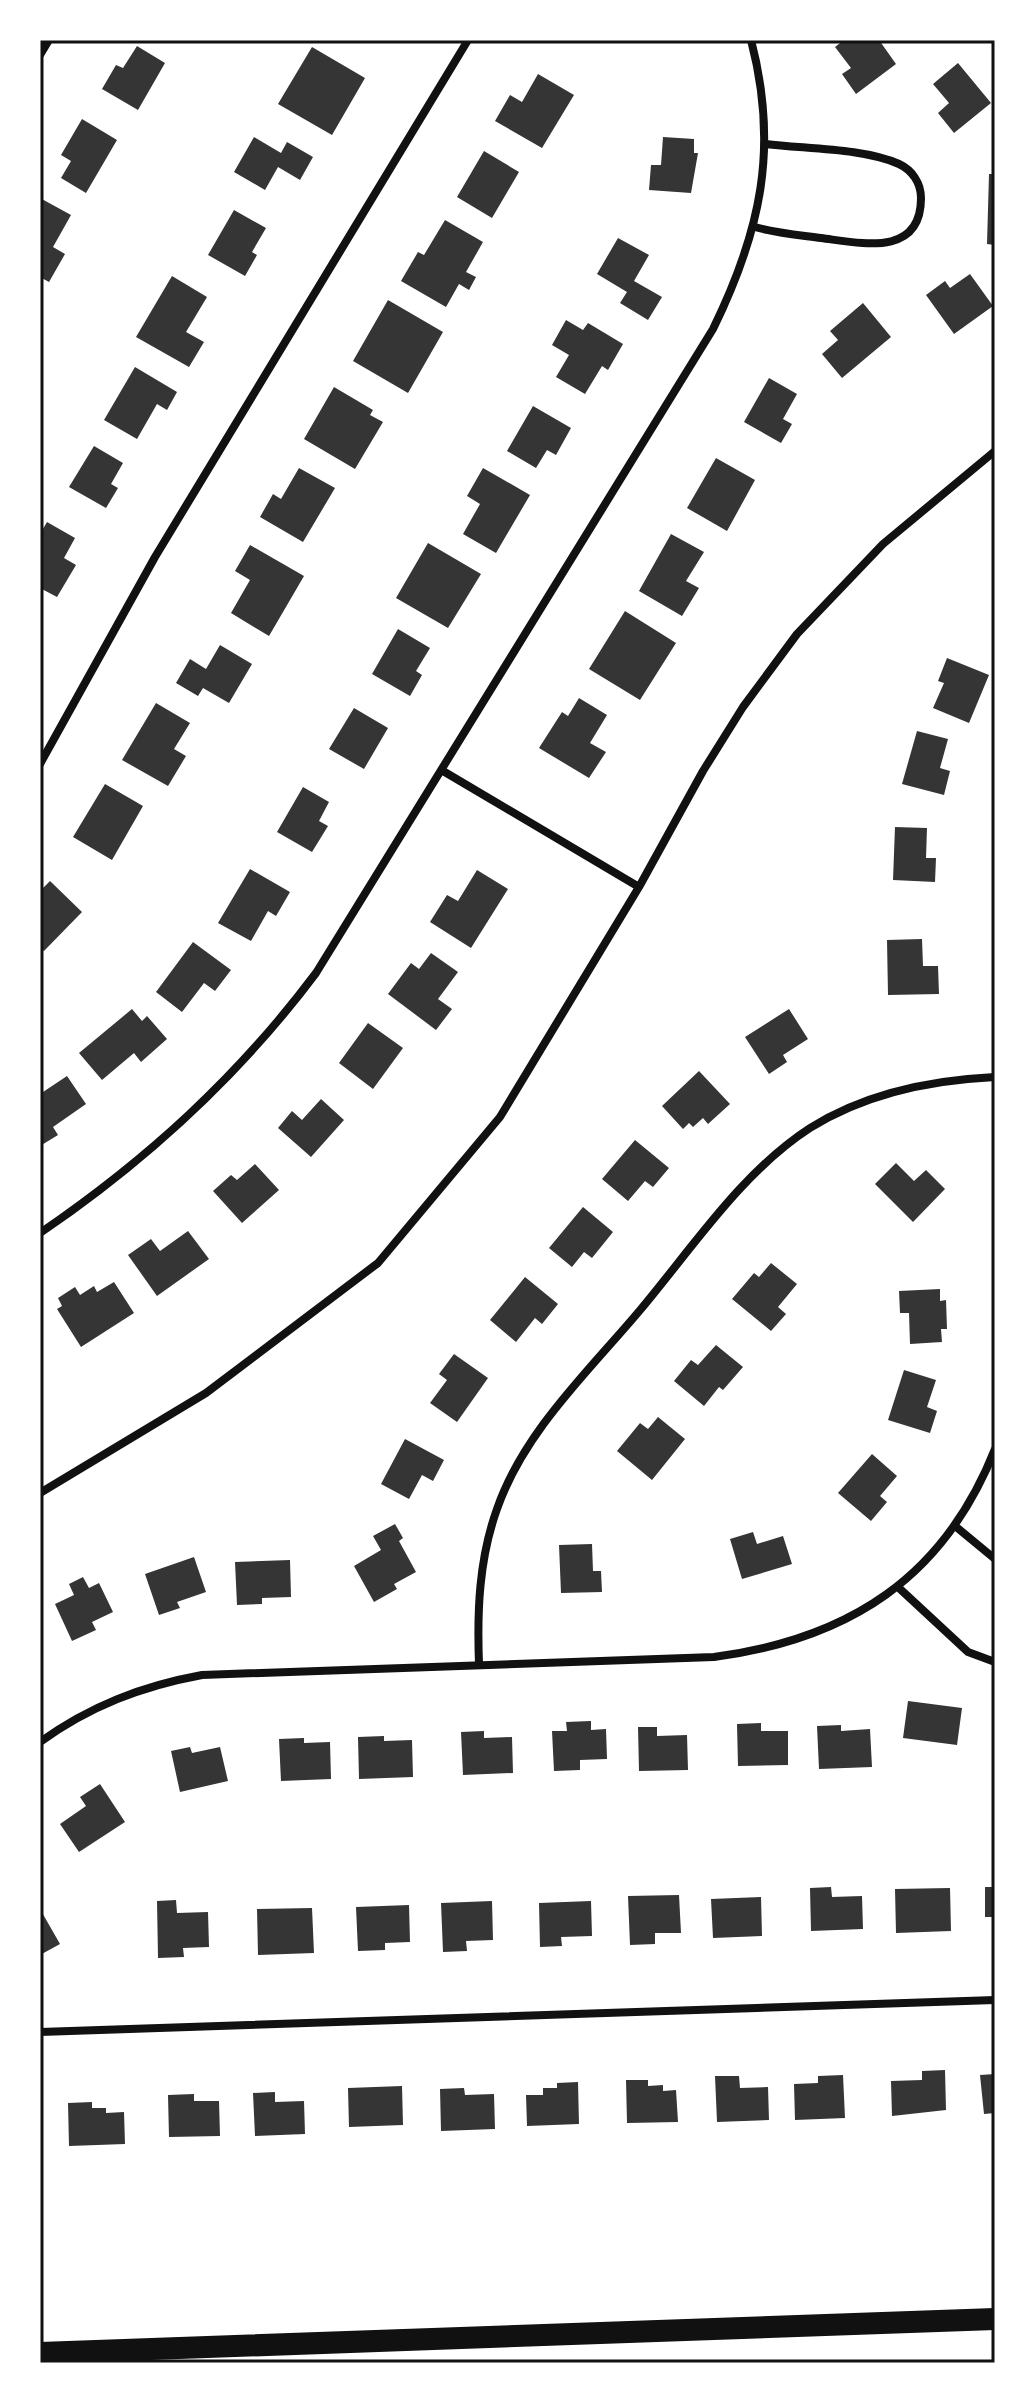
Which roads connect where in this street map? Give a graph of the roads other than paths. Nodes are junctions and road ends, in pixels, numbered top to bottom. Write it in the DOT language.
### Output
graph roads {
  1 [pos="49,40"];
  2 [pos="468,40"];
  3 [pos="751,40"];
  4 [pos="40,55"];
  5 [pos="766,144"];
  6 [pos="755,227"];
  7 [pos="995,451"];
  8 [pos="40,764"];
  9 [pos="443,771"];
  10 [pos="639,887"];
  11 [pos="995,1077"];
  12 [pos="40,1233"];
  13 [pos="995,1449"];
  14 [pos="40,1493"];
  15 [pos="955,1526"];
  16 [pos="995,1559"];
  17 [pos="899,1588"];
  18 [pos="995,1662"];
  19 [pos="479,1664"];
  20 [pos="40,1742"];
  21 [pos="995,2000"];
  22 [pos="40,2032"];
  23 [pos="995,2319"];
  24 [pos="40,2353"];
  1 -- 4 [label="street"];
  2 -- 8 [label="street"];
  3 -- 5 [label="street"];
  5 -- 6 [label="street"];
  5 -- 6 [label="street"];
  6 -- 9 [label="street"];
  7 -- 10 [label="street"];
  9 -- 10 [label="street"];
  9 -- 12 [label="street"];
  10 -- 14 [label="street"];
  11 -- 19 [label="street"];
  13 -- 15 [label="street"];
  15 -- 16 [label="street"];
  15 -- 17 [label="street"];
  17 -- 18 [label="street"];
  17 -- 19 [label="street"];
  19 -- 20 [label="street"];
  21 -- 22 [label="street"];
  23 -- 24 [label="highway"];
}
